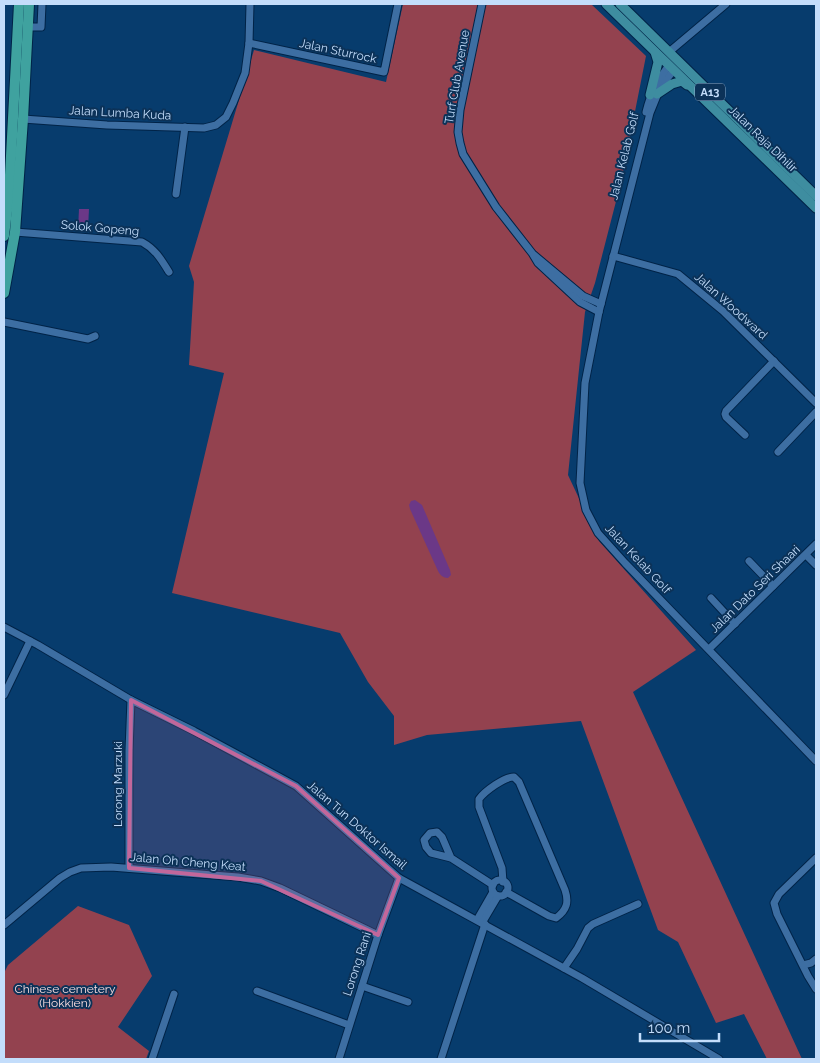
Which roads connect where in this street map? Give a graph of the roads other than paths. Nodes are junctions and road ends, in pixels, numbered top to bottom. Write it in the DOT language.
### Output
graph roads {
  1 [pos="19,4"];
  2 [pos="29,4"];
  3 [pos="42,4"];
  4 [pos="250,4"];
  5 [pos="398,4"];
  6 [pos="482,4"];
  7 [pos="606,4"];
  8 [pos="620,4"];
  9 [pos="726,4"];
  10 [pos="27,27"];
  11 [pos="644,27"];
  12 [pos="249,43"];
  13 [pos="655,52"];
  14 [pos="669,52"];
  15 [pos="672,67"];
  16 [pos="704,86"];
  17 [pos="691,87"];
  18 [pos="654,95"];
  19 [pos="13,118"];
  20 [pos="185,127"];
  21 [pos="176,194"];
  22 [pos="816,196"];
  23 [pos="816,208"];
  24 [pos="15,232"];
  25 [pos="4,236"];
  26 [pos="532,253"];
  27 [pos="613,256"];
  28 [pos="169,272"];
  29 [pos="4,293"];
  30 [pos="601,304"];
  31 [pos="599,312"];
  32 [pos="4,322"];
  33 [pos="94,336"];
  34 [pos="774,361"];
  35 [pos="816,402"];
  36 [pos="816,412"];
  37 [pos="744,435"];
  38 [pos="778,452"];
  39 [pos="816,544"];
  40 [pos="806,555"];
  41 [pos="750,561"];
  42 [pos="816,566"];
  43 [pos="774,586"];
  44 [pos="711,598"];
  45 [pos="735,624"];
  46 [pos="4,627"];
  47 [pos="30,641"];
  48 [pos="709,650"];
  49 [pos="4,695"];
  50 [pos="131,700"];
  51 [pos="816,761"];
  52 [pos="450,858"];
  53 [pos="816,858"];
  54 [pos="129,868"];
  55 [pos="399,878"];
  56 [pos="503,882"];
  57 [pos="495,891"];
  58 [pos="506,892"];
  59 [pos="638,904"];
  60 [pos="481,922"];
  61 [pos="4,925"];
  62 [pos="378,935"];
  63 [pos="816,959"];
  64 [pos="803,965"];
  65 [pos="564,968"];
  66 [pos="362,986"];
  67 [pos="816,989"];
  68 [pos="257,991"];
  69 [pos="174,994"];
  70 [pos="408,1002"];
  71 [pos="349,1025"];
  72 [pos="710,1056"];
  73 [pos="152,1059"];
  74 [pos="339,1059"];
  75 [pos="441,1059"];
  76 [pos="719,1059"];
  1 -- 19 [label="highway"];
  2 -- 10 [label="highway"];
  3 -- 10 [label="street"];
  4 -- 12 [label="street"];
  5 -- 12 [label="street, Jalan Sturrock"];
  6 -- 26 [label="street, Turf Club Avenue"];
  7 -- 13 [label="main road, Jalan Raja Dihilir / A13"];
  8 -- 11 [label="main road, Jalan Raja Dihilir / A13"];
  9 -- 14 [label="street"];
  10 -- 19 [label="highway"];
  11 -- 14 [label="main road, Jalan Raja Dihilir / A13"];
  11 -- 15 [label="main road"];
  12 -- 20 [label="street, Jalan Lumba Kuda"];
  13 -- 15 [label="main road, Jalan Raja Dihilir / A13"];
  13 -- 18 [label="main road"];
  14 -- 16 [label="main road, Jalan Raja Dihilir / A13"];
  15 -- 16 [label="main road"];
  15 -- 17 [label="main road, Jalan Raja Dihilir / A13"];
  15 -- 18 [label="street"];
  16 -- 22 [label="main road, Jalan Raja Dihilir / A13"];
  17 -- 18 [label="main road"];
  17 -- 23 [label="main road, Jalan Raja Dihilir / A13"];
  18 -- 27 [label="street, Jalan Kelab Golf"];
  18 -- 27 [label="street, Jalan Kelab Golf"];
  19 -- 20 [label="street, Jalan Lumba Kuda"];
  19 -- 24 [label="highway"];
  19 -- 25 [label="highway"];
  20 -- 21 [label="street"];
  24 -- 28 [label="street, Solok Gopeng"];
  24 -- 29 [label="highway"];
  26 -- 30 [label="street, Turf Club Avenue"];
  26 -- 31 [label="street, Turf Club Avenue"];
  27 -- 30 [label="street, Jalan Kelab Golf"];
  27 -- 34 [label="street, Jalan Woodward"];
  30 -- 31 [label="street, Jalan Kelab Golf"];
  31 -- 48 [label="street, Jalan Kelab Golf"];
  32 -- 33 [label="street"];
  34 -- 35 [label="street, Jalan Woodward"];
  34 -- 37 [label="street"];
  36 -- 38 [label="street"];
  39 -- 40 [label="street, Jalan Dato Seri Shaari"];
  40 -- 42 [label="street"];
  40 -- 43 [label="street, Jalan Dato Seri Shaari"];
  41 -- 43 [label="street"];
  43 -- 45 [label="street, Jalan Dato Seri Shaari"];
  44 -- 45 [label="street"];
  45 -- 48 [label="street, Jalan Dato Seri Shaari"];
  46 -- 47 [label="street, Jalan Tun Doktor Ismail"];
  47 -- 49 [label="street"];
  47 -- 50 [label="street, Jalan Tun Doktor Ismail"];
  48 -- 51 [label="street, Jalan Kelab Golf"];
  50 -- 54 [label="street, Lorong Marzuki"];
  50 -- 55 [label="street, Jalan Tun Doktor Ismail"];
  52 -- 57 [label="street"];
  53 -- 64 [label="street"];
  54 -- 61 [label="street, Jalan Oh Cheng Keat"];
  54 -- 62 [label="street, Jalan Oh Cheng Keat"];
  55 -- 60 [label="street, Jalan Tun Doktor Ismail"];
  55 -- 62 [label="street, Lorong Rani"];
  56 -- 57 [label="street"];
  56 -- 58 [label="street"];
  56 -- 58 [label="street"];
  57 -- 58 [label="street"];
  57 -- 60 [label="street"];
  59 -- 65 [label="street"];
  60 -- 65 [label="street, Jalan Tun Doktor Ismail"];
  60 -- 75 [label="street"];
  62 -- 66 [label="street, Lorong Rani"];
  63 -- 64 [label="street"];
  64 -- 67 [label="street"];
  65 -- 72 [label="street, Jalan Tun Doktor Ismail"];
  66 -- 70 [label="street"];
  66 -- 71 [label="street, Lorong Rani"];
  68 -- 71 [label="street"];
  69 -- 73 [label="street"];
  71 -- 74 [label="street, Lorong Rani"];
  72 -- 76 [label="street, Jalan Tun Doktor Ismail"];
}
